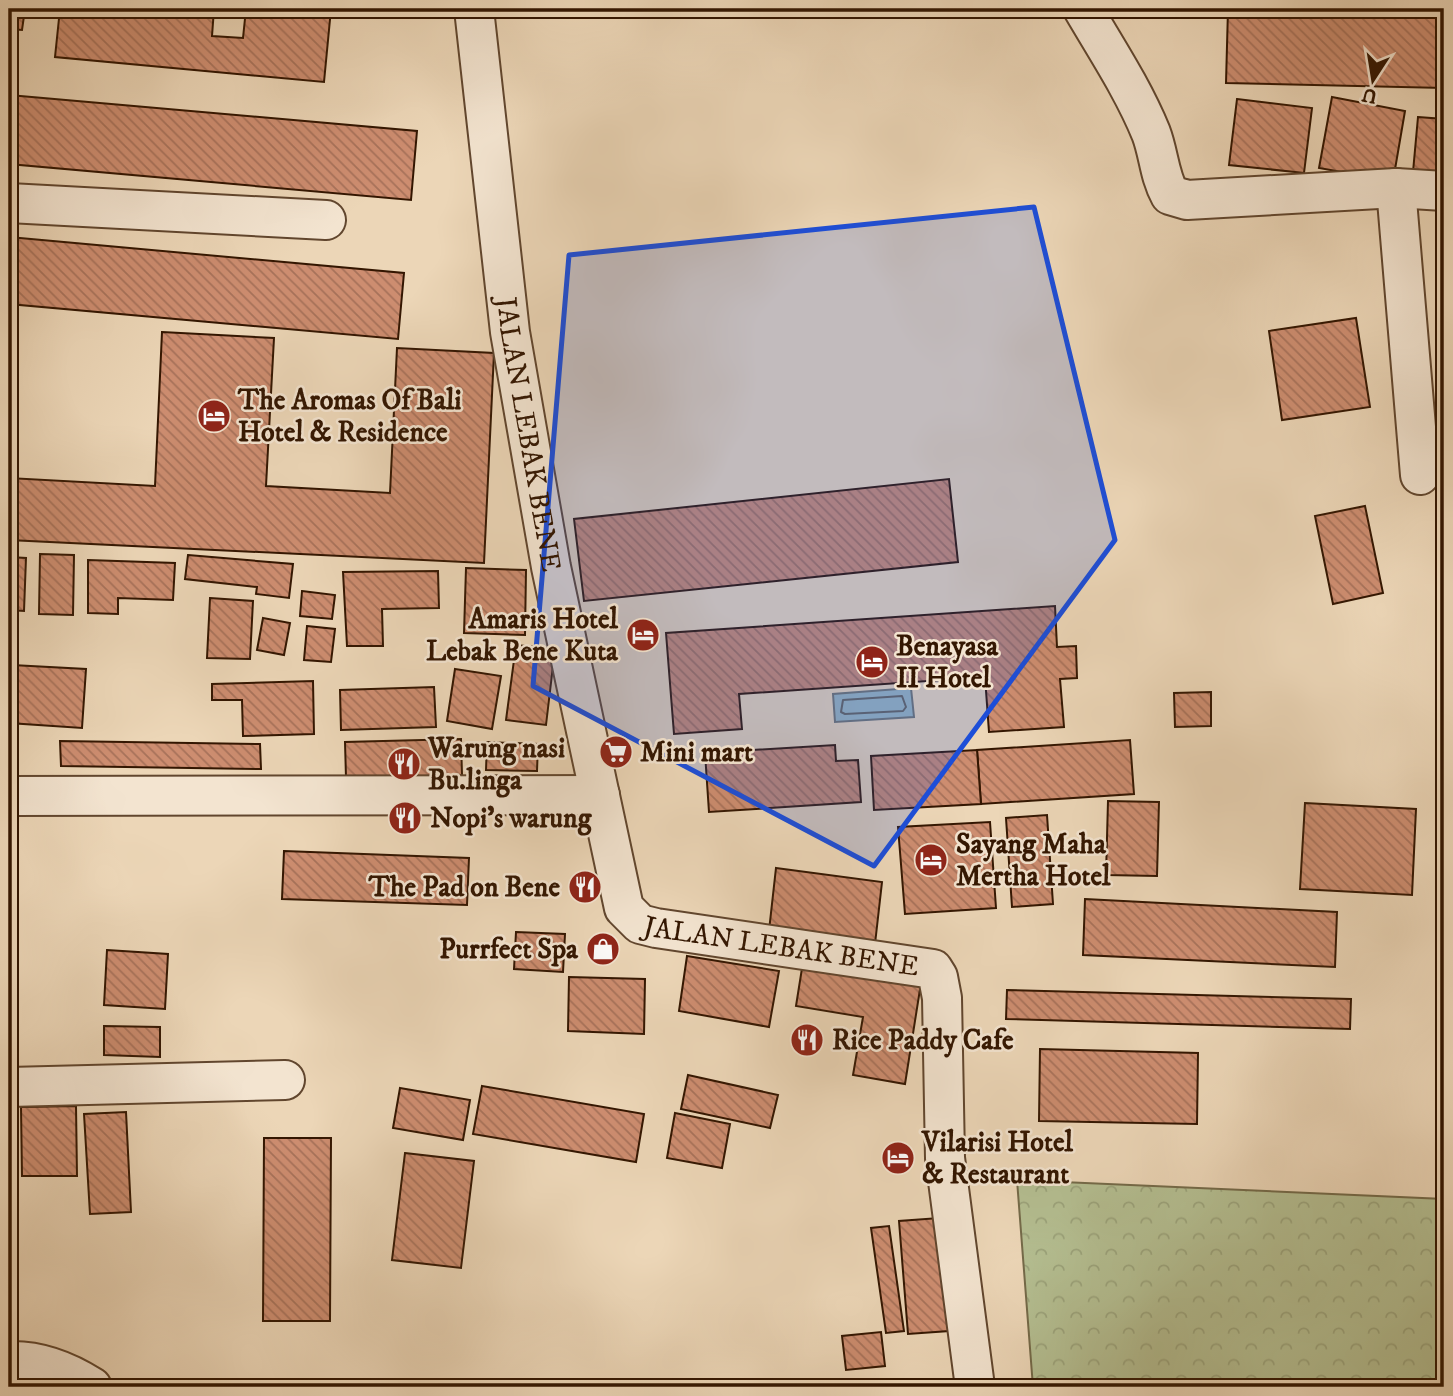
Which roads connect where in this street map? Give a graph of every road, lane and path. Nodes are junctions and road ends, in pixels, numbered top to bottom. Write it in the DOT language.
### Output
graph roads {
  1 [pos="474,9"];
  2 [pos="1083,9"];
  3 [pos="1396,188"];
  4 [pos="1444,191"];
  5 [pos="9,203"];
  6 [pos="326,220"];
  7 [pos="1420,475"];
  8 [pos="600,795"];
  9 [pos="9,796"];
  10 [pos="285,1080"];
  11 [pos="9,1087"];
  12 [pos="9,1361"];
  13 [pos="92,1387"];
  14 [pos="975,1387"];
  1 -- 8 [label="street, JALAN LEBAK BENE"];
  2 -- 3 [label="street"];
  3 -- 4 [label="street"];
  3 -- 7 [label="street"];
  5 -- 6 [label="street"];
  8 -- 9 [label="street"];
  8 -- 14 [label="street, JALAN LEBAK BENE"];
  10 -- 11 [label="street"];
  12 -- 13 [label="street"];
}
